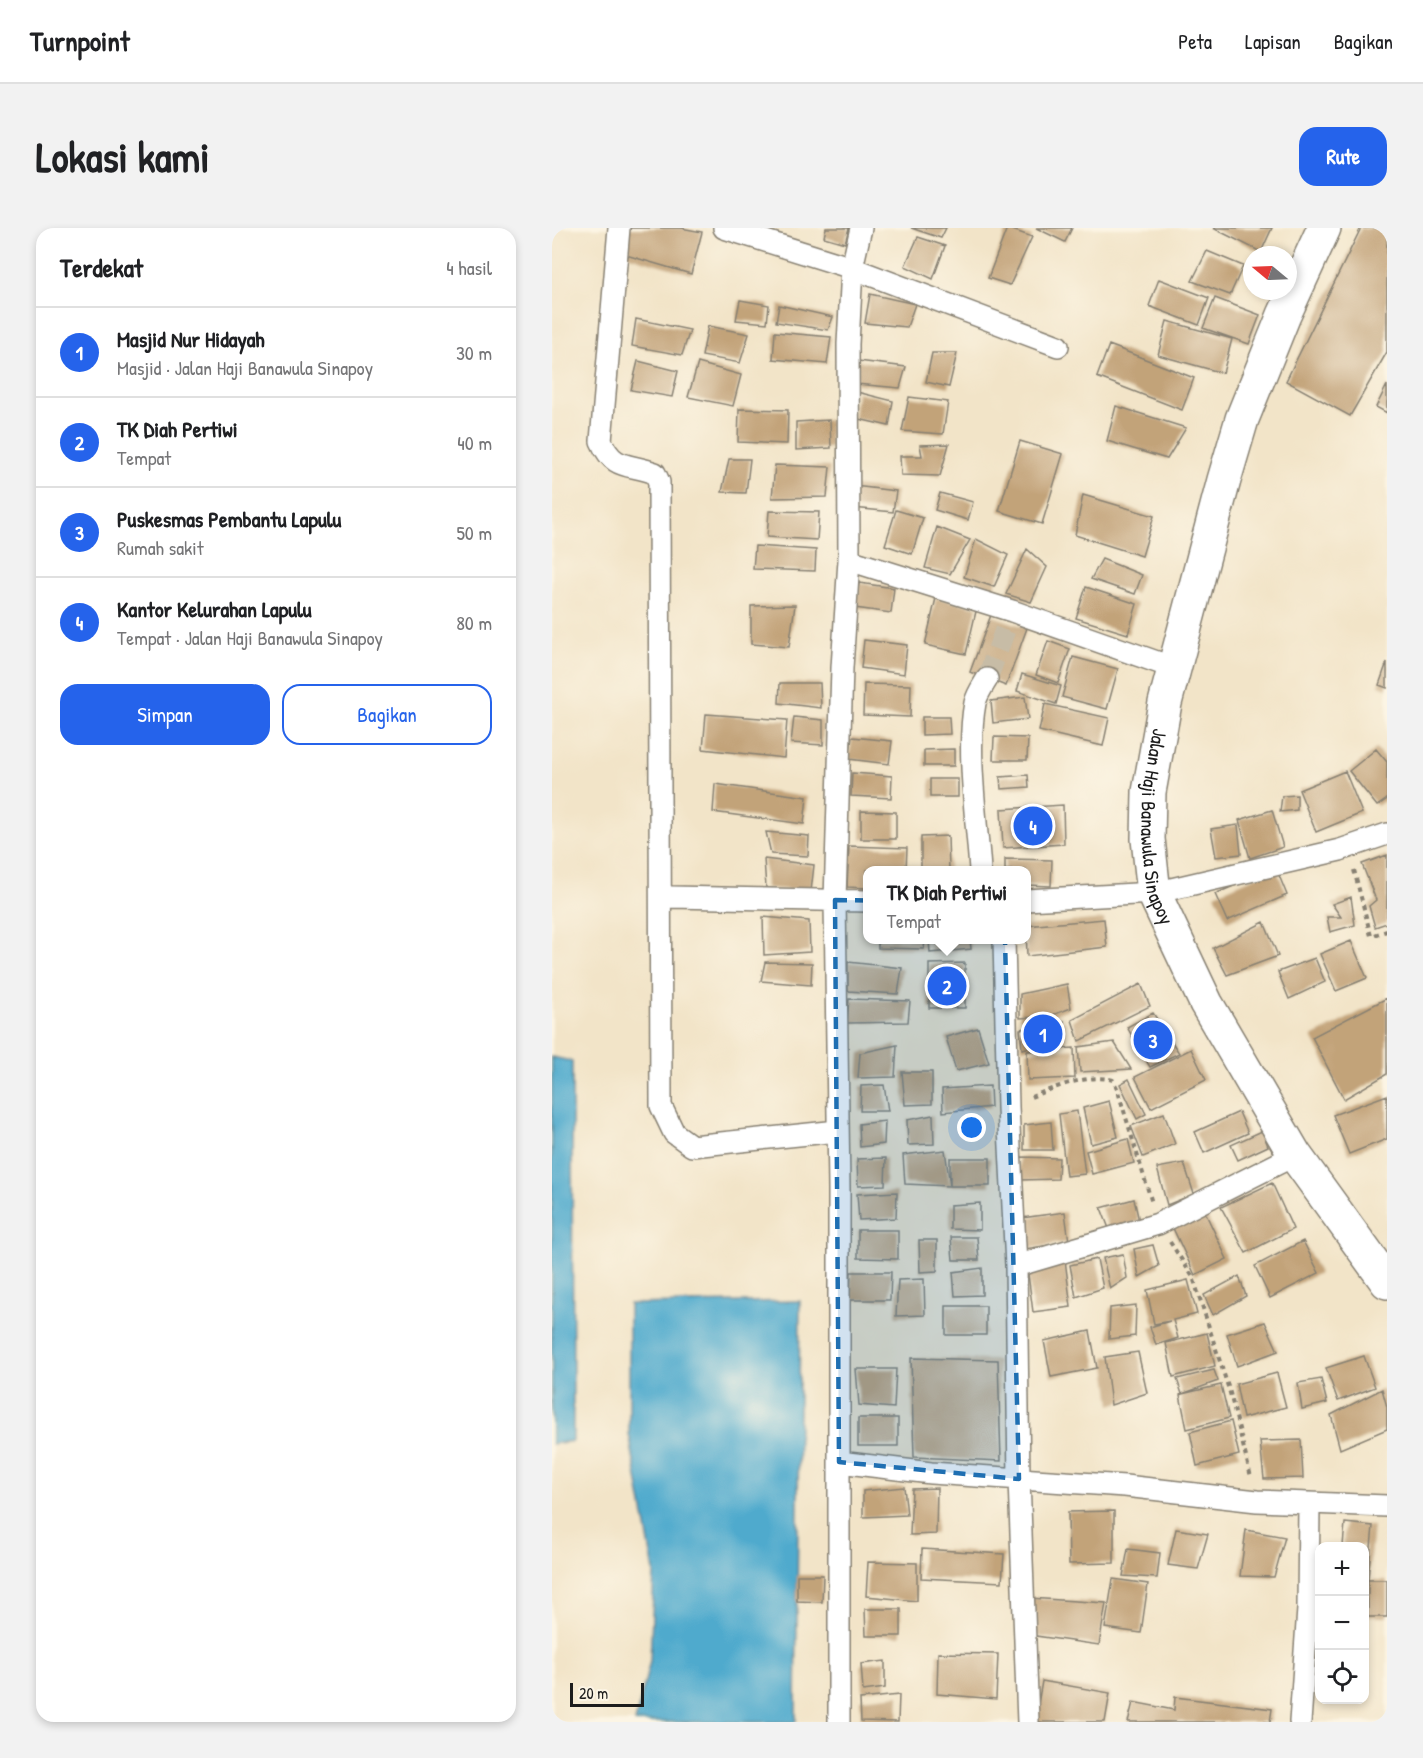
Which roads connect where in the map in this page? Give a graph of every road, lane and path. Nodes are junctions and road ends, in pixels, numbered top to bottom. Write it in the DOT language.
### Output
graph roads {
  1 [pos="619,228"];
  2 [pos="724,228"];
  3 [pos="861,228"];
  4 [pos="1324,228"];
  5 [pos="852,268"];
  6 [pos="1058,346"];
  7 [pos="849,560"];
  8 [pos="1174,668"];
  9 [pos="987,679"];
  10 [pos="1387,834"];
  11 [pos="1340,850"];
  12 [pos="980,866"];
  13 [pos="1154,893"];
  14 [pos="671,897"];
  15 [pos="835,900"];
  16 [pos="1031,900"];
  17 [pos="863,901"];
  18 [pos="1387,931"];
  19 [pos="1004,944"];
  20 [pos="1008,1107"];
  21 [pos="838,1131"];
  22 [pos="1295,1155"];
  23 [pos="1158,1224"];
  24 [pos="1016,1266"];
  25 [pos="1387,1282"];
  26 [pos="839,1462"];
  27 [pos="1019,1479"];
  28 [pos="1257,1502"];
  29 [pos="1309,1504"];
  30 [pos="1387,1506"];
  31 [pos="839,1722"];
  32 [pos="1028,1722"];
  33 [pos="1300,1722"];
  1 -- 21 [label="street"];
  2 -- 5 [label="street"];
  3 -- 5 [label="street"];
  4 -- 8 [label="highway, Jalan Haji Banawula Sinapoy"];
  5 -- 6 [label="street"];
  5 -- 7 [label="street"];
  7 -- 8 [label="street"];
  7 -- 15 [label="street"];
  8 -- 13 [label="highway, Jalan Haji Banawula Sinapoy"];
  9 -- 12 [label="street"];
  10 -- 11 [label="street"];
  11 -- 13 [label="street"];
  11 -- 18 [label="path"];
  13 -- 16 [label="street"];
  13 -- 22 [label="highway, Jalan Haji Banawula Sinapoy"];
  14 -- 15 [label="street"];
  15 -- 17 [label="street"];
  15 -- 21 [label="street"];
  19 -- 20 [label="street"];
  20 -- 23 [label="path"];
  20 -- 24 [label="street"];
  21 -- 26 [label="street"];
  22 -- 23 [label="street"];
  22 -- 25 [label="highway, Jalan Haji Banawula Sinapoy"];
  23 -- 24 [label="street"];
  23 -- 28 [label="path"];
  24 -- 27 [label="street"];
  26 -- 27 [label="street"];
  26 -- 31 [label="street"];
  27 -- 28 [label="street"];
  27 -- 32 [label="street"];
  28 -- 29 [label="street"];
  29 -- 30 [label="street"];
  29 -- 33 [label="street"];
}
